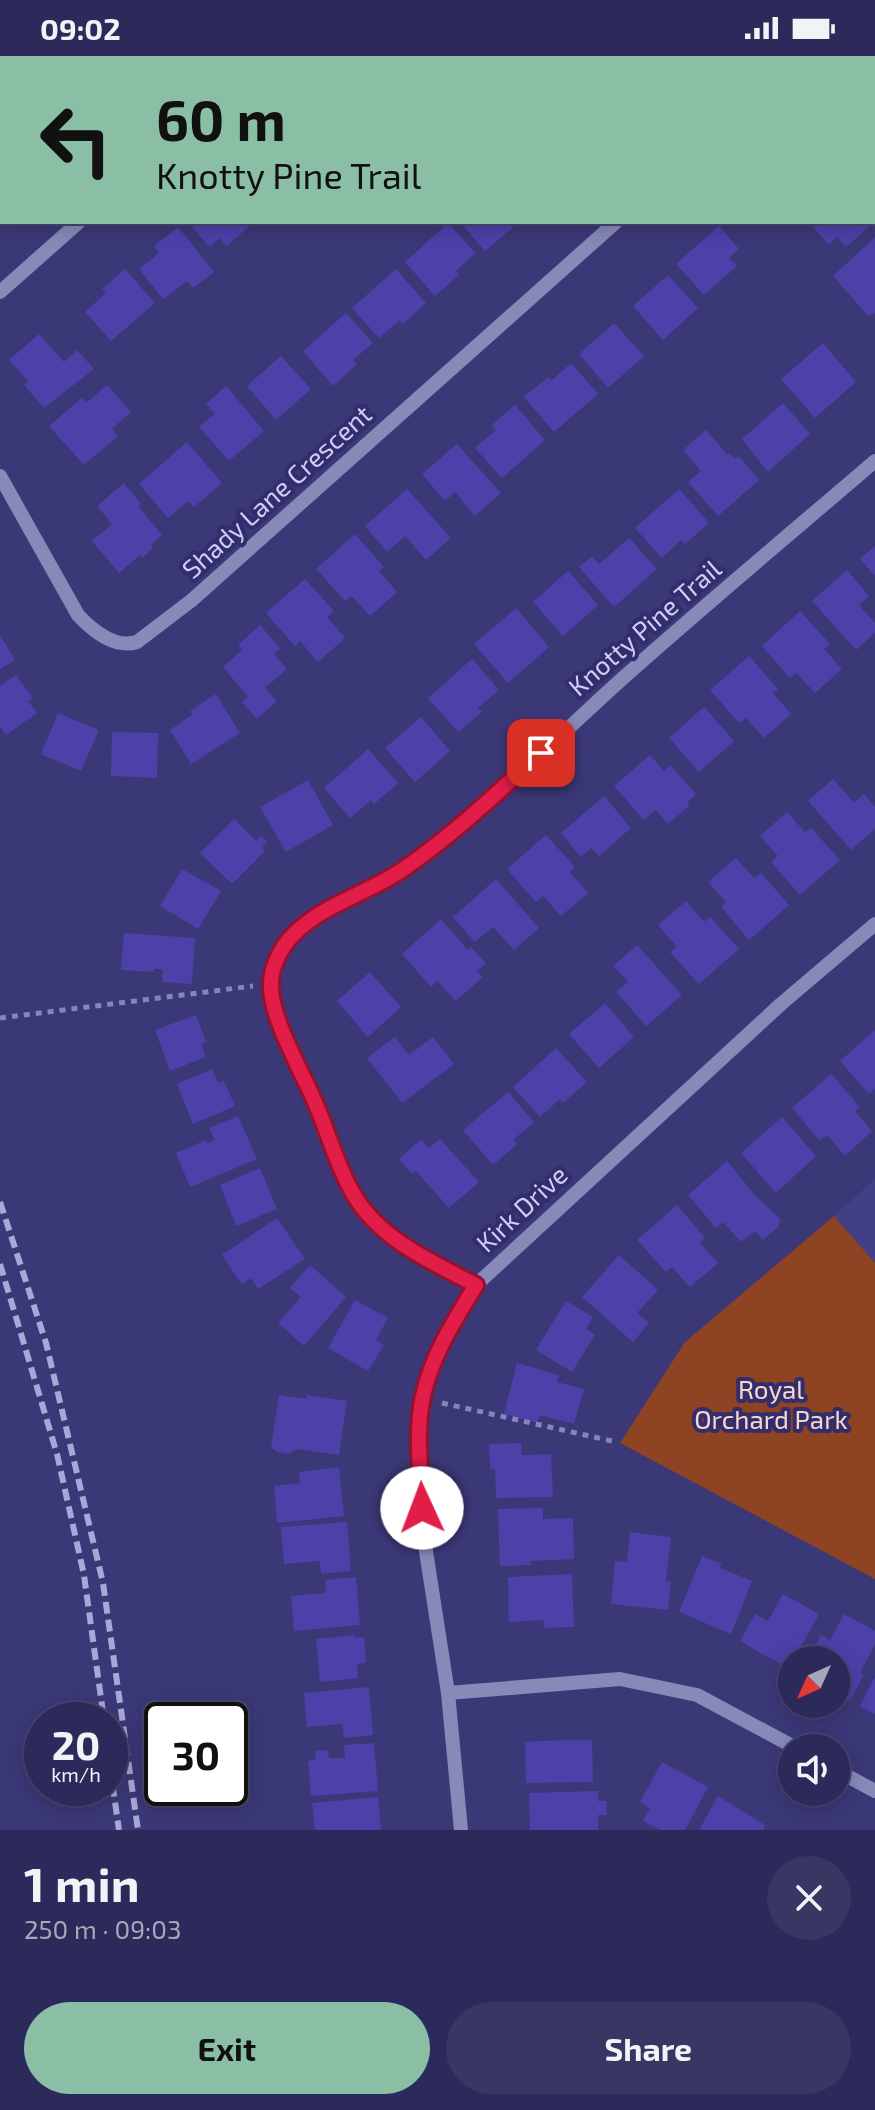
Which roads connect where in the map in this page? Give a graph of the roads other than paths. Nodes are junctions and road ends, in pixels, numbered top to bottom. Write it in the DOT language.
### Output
graph roads {
  1 [pos="77,224"];
  2 [pos="614,224"];
  3 [pos="0,292"];
  4 [pos="875,461"];
  5 [pos="0,476"];
  6 [pos="875,924"];
  7 [pos="476,1285"];
  8 [pos="448,1693"];
  9 [pos="778,1738"];
  10 [pos="850,1778"];
  11 [pos="875,1791"];
  12 [pos="461,1830"];
  1 -- 3 [label="street"];
  2 -- 5 [label="street, Shady Lane Crescent"];
  4 -- 7 [label="street, Knotty Pine Trail"];
  6 -- 7 [label="street, Kirk Drive"];
  7 -- 8 [label="street, Kirk Drive"];
  8 -- 9 [label="street"];
  8 -- 12 [label="street, Kirk Drive"];
  10 -- 11 [label="street"];
}
